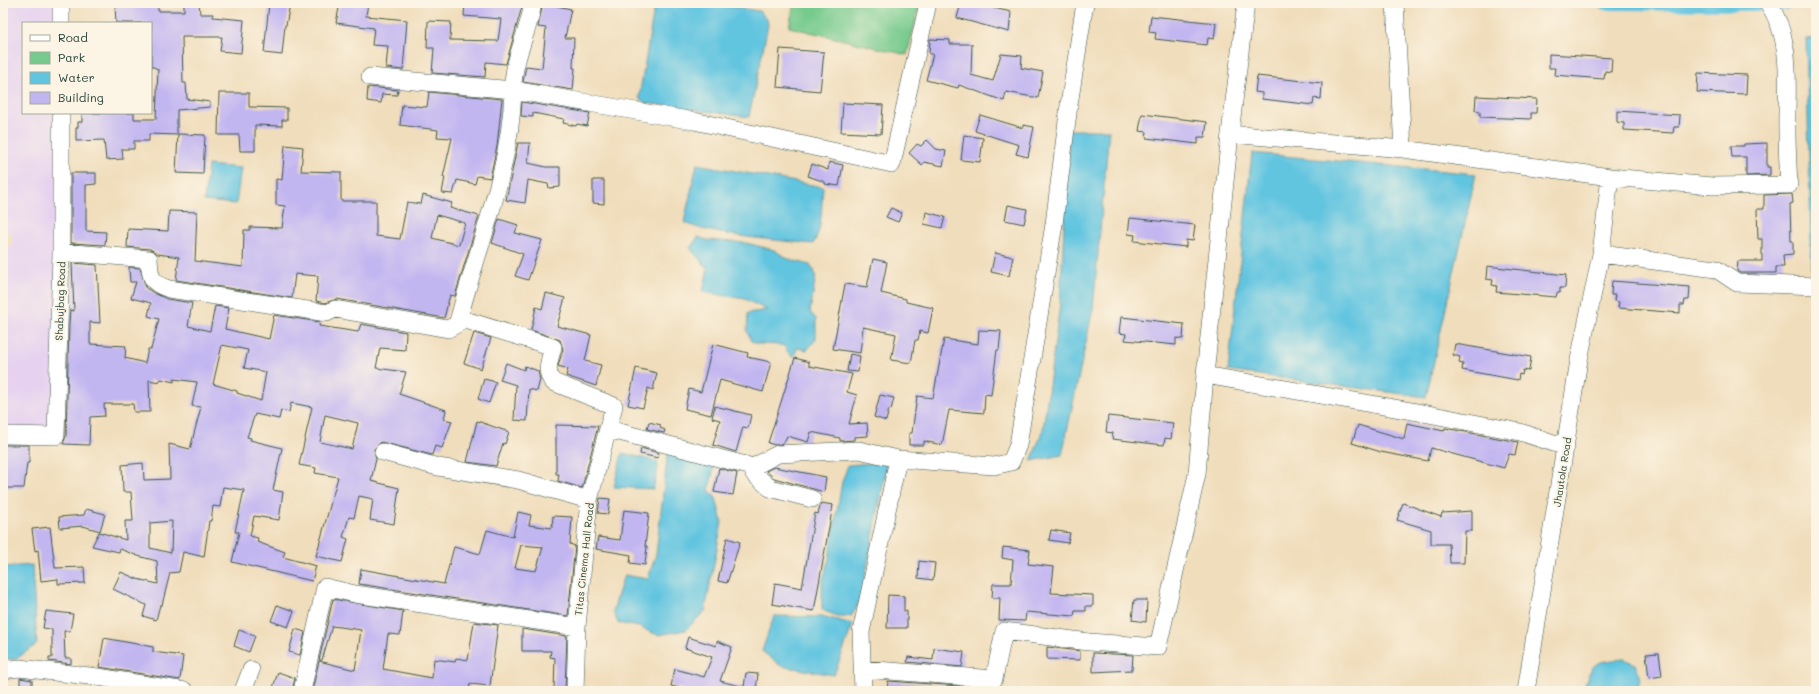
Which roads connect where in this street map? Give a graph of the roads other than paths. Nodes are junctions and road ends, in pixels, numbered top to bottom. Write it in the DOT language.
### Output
graph roads {
  1 [pos="62,3"];
  2 [pos="533,3"];
  3 [pos="928,3"];
  4 [pos="1086,3"];
  5 [pos="1246,3"];
  6 [pos="1395,3"];
  7 [pos="1772,9"];
  8 [pos="62,22"];
  9 [pos="370,77"];
  10 [pos="513,90"];
  11 [pos="61,114"];
  12 [pos="1230,134"];
  13 [pos="1402,149"];
  14 [pos="1610,177"];
  15 [pos="61,252"];
  16 [pos="1601,254"];
  17 [pos="1816,286"];
  18 [pos="459,318"];
  19 [pos="1205,375"];
  20 [pos="608,429"];
  21 [pos="3,435"];
  22 [pos="1566,447"];
  23 [pos="383,452"];
  24 [pos="898,459"];
  25 [pos="753,467"];
  26 [pos="812,499"];
  27 [pos="589,500"];
  28 [pos="577,627"];
  29 [pos="863,669"];
  30 [pos="3,670"];
  31 [pos="251,670"];
  32 [pos="304,690"];
  33 [pos="185,691"];
  34 [pos="243,691"];
  35 [pos="575,691"];
  36 [pos="863,691"];
  37 [pos="1526,691"];
  1 -- 8 [label="street"];
  2 -- 10 [label="street"];
  3 -- 10 [label="street"];
  4 -- 24 [label="street"];
  5 -- 12 [label="street"];
  6 -- 13 [label="street"];
  7 -- 14 [label="street"];
  9 -- 10 [label="street"];
  10 -- 18 [label="street"];
  11 -- 15 [label="street, Shabujbag Road"];
  12 -- 13 [label="street"];
  12 -- 19 [label="street"];
  13 -- 14 [label="street"];
  14 -- 16 [label="street, Jhautola Road"];
  15 -- 18 [label="street"];
  15 -- 21 [label="street, Shabujbag Road"];
  16 -- 17 [label="street"];
  16 -- 22 [label="street, Jhautola Road"];
  18 -- 20 [label="street, Titas Cinema Hall Road"];
  19 -- 22 [label="street"];
  19 -- 29 [label="street"];
  20 -- 25 [label="street"];
  20 -- 27 [label="street, Titas Cinema Hall Road"];
  22 -- 37 [label="street, Jhautola Road"];
  23 -- 27 [label="street"];
  24 -- 25 [label="street"];
  24 -- 29 [label="street"];
  25 -- 26 [label="street"];
  27 -- 28 [label="street, Titas Cinema Hall Road"];
  28 -- 32 [label="street"];
  28 -- 35 [label="street, Titas Cinema Hall Road"];
  29 -- 36 [label="street"];
  30 -- 33 [label="street"];
  31 -- 34 [label="street"];
}
